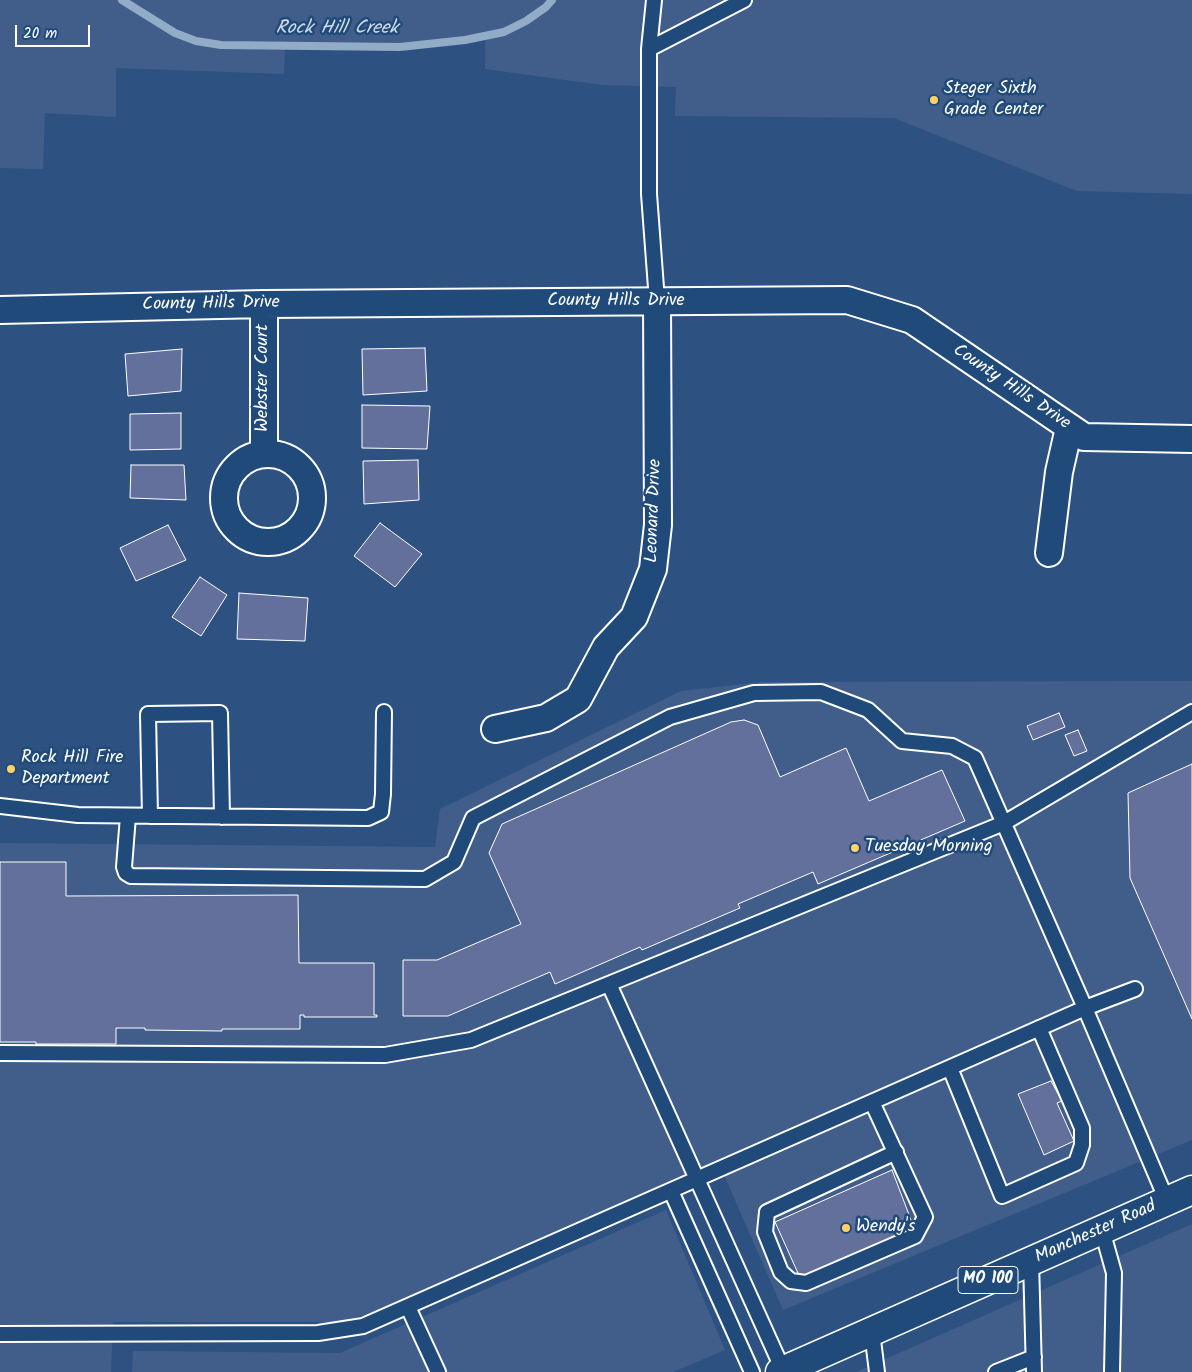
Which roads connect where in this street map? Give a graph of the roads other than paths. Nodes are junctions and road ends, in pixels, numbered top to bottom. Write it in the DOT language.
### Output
graph roads {
  1 [pos="654,0"];
  2 [pos="744,0"];
  3 [pos="649,49"];
  4 [pos="657,301"];
  5 [pos="264,304"];
  6 [pos="0,310"];
  7 [pos="1069,428"];
  8 [pos="1192,439"];
  9 [pos="264,453"];
  10 [pos="1049,553"];
  11 [pos="384,712"];
  12 [pos="1192,712"];
  13 [pos="495,729"];
  14 [pos="0,806"];
  15 [pos="128,816"];
  16 [pos="150,816"];
  17 [pos="222,817"];
  18 [pos="1004,823"];
  19 [pos="609,984"];
  20 [pos="1135,989"];
  21 [pos="1085,1008"];
  22 [pos="1039,1028"];
  23 [pos="0,1053"];
  24 [pos="950,1068"];
  25 [pos="872,1102"];
  26 [pos="896,1152"];
  27 [pos="698,1179"];
  28 [pos="1192,1190"];
  29 [pos="671,1191"];
  30 [pos="1168,1201"];
  31 [pos="1102,1230"];
  32 [pos="1031,1261"];
  33 [pos="408,1306"];
  34 [pos="872,1332"];
  35 [pos="0,1334"];
  36 [pos="1034,1357"];
  37 [pos="782,1371"];
  38 [pos="438,1372"];
  39 [pos="752,1372"];
  40 [pos="877,1372"];
  41 [pos="996,1372"];
  42 [pos="1034,1372"];
  43 [pos="1112,1372"];
  1 -- 3 [label="lane"];
  2 -- 3 [label="lane"];
  3 -- 4 [label="lane"];
  4 -- 5 [label="street, County Hills Drive"];
  4 -- 7 [label="street, County Hills Drive"];
  4 -- 13 [label="street, Leonard Drive"];
  5 -- 6 [label="street, County Hills Drive"];
  5 -- 9 [label="street, Webster Court"];
  7 -- 8 [label="street, County Hills Drive"];
  7 -- 10 [label="street"];
  11 -- 17 [label="lane"];
  12 -- 18 [label="lane"];
  14 -- 15 [label="lane"];
  15 -- 16 [label="lane"];
  15 -- 18 [label="lane"];
  16 -- 17 [label="lane"];
  16 -- 17 [label="lane"];
  18 -- 19 [label="lane"];
  18 -- 21 [label="lane"];
  19 -- 23 [label="lane"];
  19 -- 27 [label="lane"];
  20 -- 21 [label="lane"];
  21 -- 22 [label="lane"];
  21 -- 30 [label="lane"];
  22 -- 24 [label="lane"];
  22 -- 24 [label="lane"];
  24 -- 25 [label="lane"];
  25 -- 26 [label="lane"];
  25 -- 27 [label="lane"];
  26 -- 26 [label="lane"];
  27 -- 29 [label="lane"];
  27 -- 37 [label="lane"];
  28 -- 30 [label="main road, Manchester Road / MO 100"];
  29 -- 33 [label="lane"];
  29 -- 39 [label="lane"];
  30 -- 31 [label="main road, Manchester Road / MO 100"];
  31 -- 32 [label="main road, Manchester Road / MO 100"];
  31 -- 43 [label="lane"];
  32 -- 34 [label="main road, Manchester Road / MO 100"];
  32 -- 36 [label="lane"];
  33 -- 35 [label="lane"];
  33 -- 38 [label="lane"];
  34 -- 37 [label="main road, Manchester Road / MO 100"];
  34 -- 40 [label="lane"];
  36 -- 41 [label="lane"];
  36 -- 42 [label="lane"];
}
